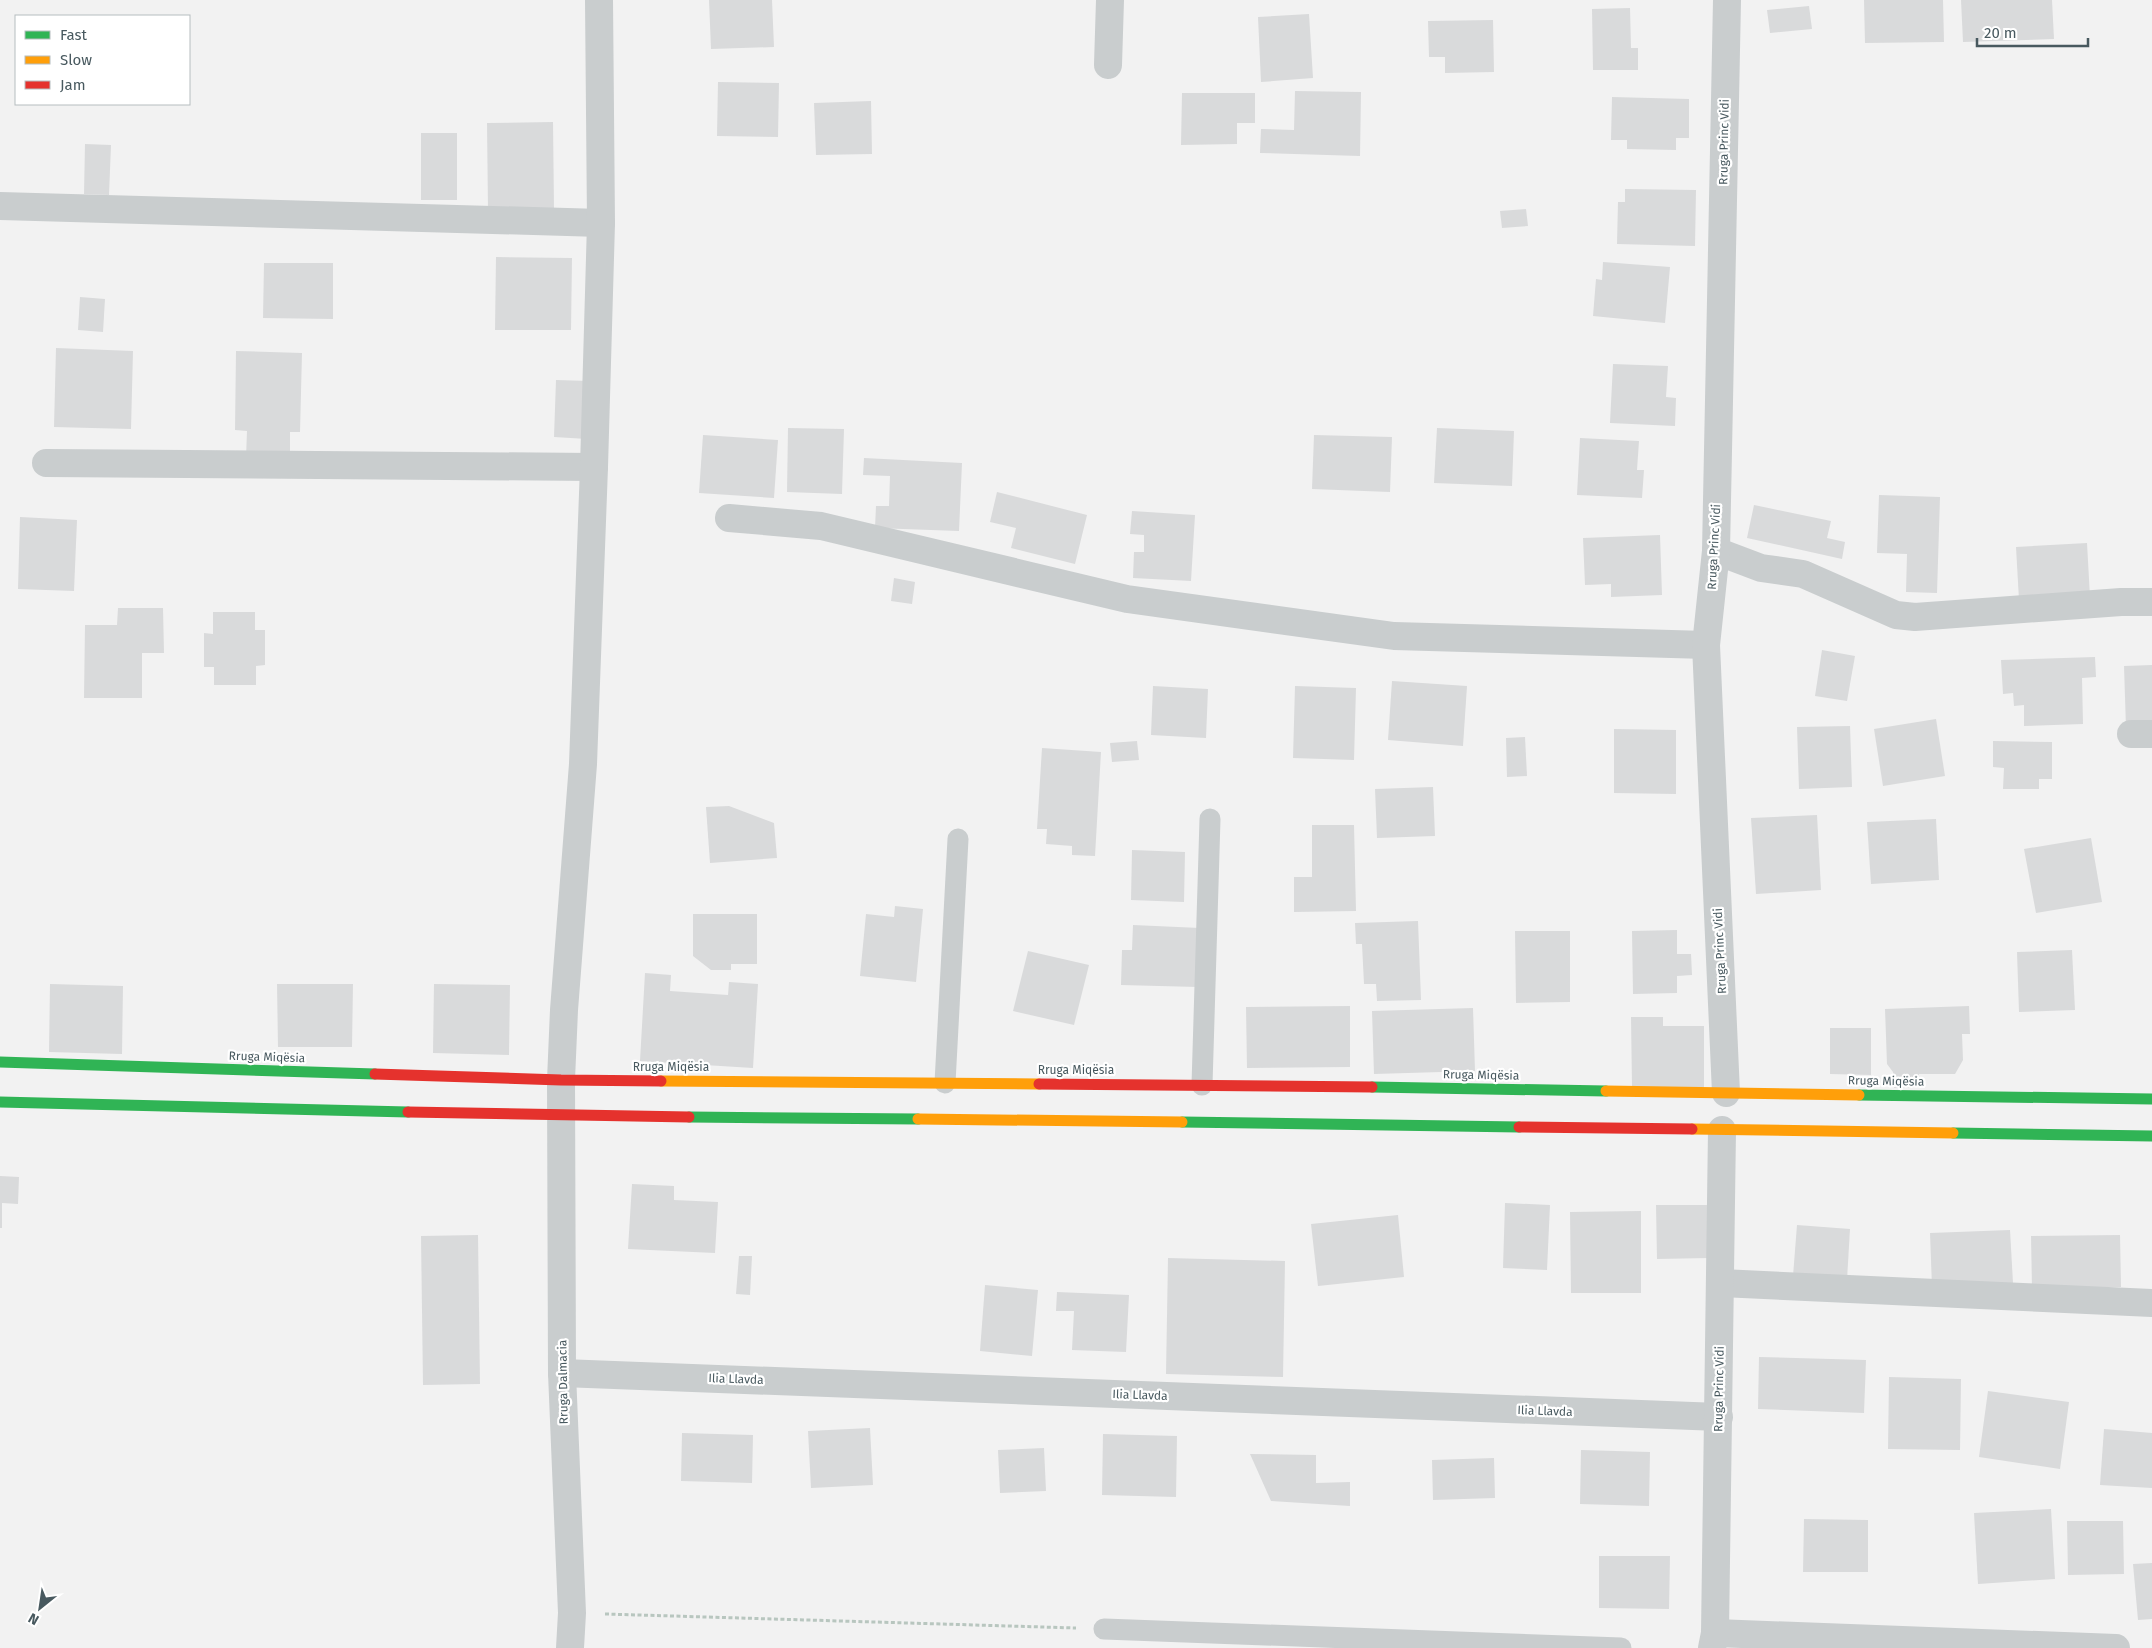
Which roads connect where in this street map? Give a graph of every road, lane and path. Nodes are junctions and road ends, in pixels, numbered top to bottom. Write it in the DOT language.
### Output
graph roads {
  1 [pos="599,0"];
  2 [pos="1110,0"];
  3 [pos="1727,0"];
  4 [pos="1108,65"];
  5 [pos="0,206"];
  6 [pos="601,223"];
  7 [pos="46,463"];
  8 [pos="594,467"];
  9 [pos="728,518"];
  10 [pos="1716,551"];
  11 [pos="2152,602"];
  12 [pos="1706,645"];
  13 [pos="1210,819"];
  14 [pos="958,839"];
  15 [pos="0,1062"];
  16 [pos="562,1080"];
  17 [pos="945,1083"];
  18 [pos="1202,1085"];
  19 [pos="1726,1093"];
  20 [pos="2152,1099"];
  21 [pos="0,1102"];
  22 [pos="563,1116"];
  23 [pos="1722,1130"];
  24 [pos="2152,1136"];
  25 [pos="1721,1283"];
  26 [pos="2152,1303"];
  27 [pos="562,1373"];
  28 [pos="1719,1417"];
  29 [pos="572,1613"];
  30 [pos="1104,1629"];
  31 [pos="1714,1640"];
  32 [pos="570,1648"];
  33 [pos="1621,1648"];
  34 [pos="2116,1648"];
  1 -- 6 [label="street, Rruga Dalmacia"];
  2 -- 4 [label="street"];
  3 -- 10 [label="street, Rruga Princ Vidi"];
  5 -- 6 [label="street"];
  6 -- 8 [label="street, Rruga Dalmacia"];
  7 -- 8 [label="street"];
  8 -- 16 [label="street, Rruga Dalmacia"];
  9 -- 12 [label="street"];
  10 -- 11 [label="street"];
  10 -- 12 [label="street, Rruga Princ Vidi"];
  12 -- 19 [label="street, Rruga Princ Vidi"];
  13 -- 18 [label="lane"];
  14 -- 17 [label="lane"];
  15 -- 16 [label="main road, Rruga Miqësia"];
  16 -- 17 [label="main road, Rruga Miqësia"];
  16 -- 22 [label="street, Rruga Dalmacia"];
  17 -- 18 [label="main road, Rruga Miqësia"];
  18 -- 19 [label="main road, Rruga Miqësia"];
  19 -- 20 [label="main road, Rruga Miqësia"];
  21 -- 22 [label="main road"];
  22 -- 23 [label="main road"];
  22 -- 27 [label="street, Rruga Dalmacia"];
  23 -- 24 [label="main road"];
  23 -- 25 [label="street, Rruga Princ Vidi"];
  25 -- 26 [label="street"];
  25 -- 28 [label="street, Rruga Princ Vidi"];
  27 -- 28 [label="street, Ilia Llavda"];
  27 -- 29 [label="street, Rruga Dalmacia"];
  28 -- 31 [label="street, Rruga Princ Vidi"];
  29 -- 30 [label="path"];
  29 -- 32 [label="street, Rruga Dalmacia"];
  30 -- 33 [label="lane"];
  31 -- 34 [label="street"];
}
